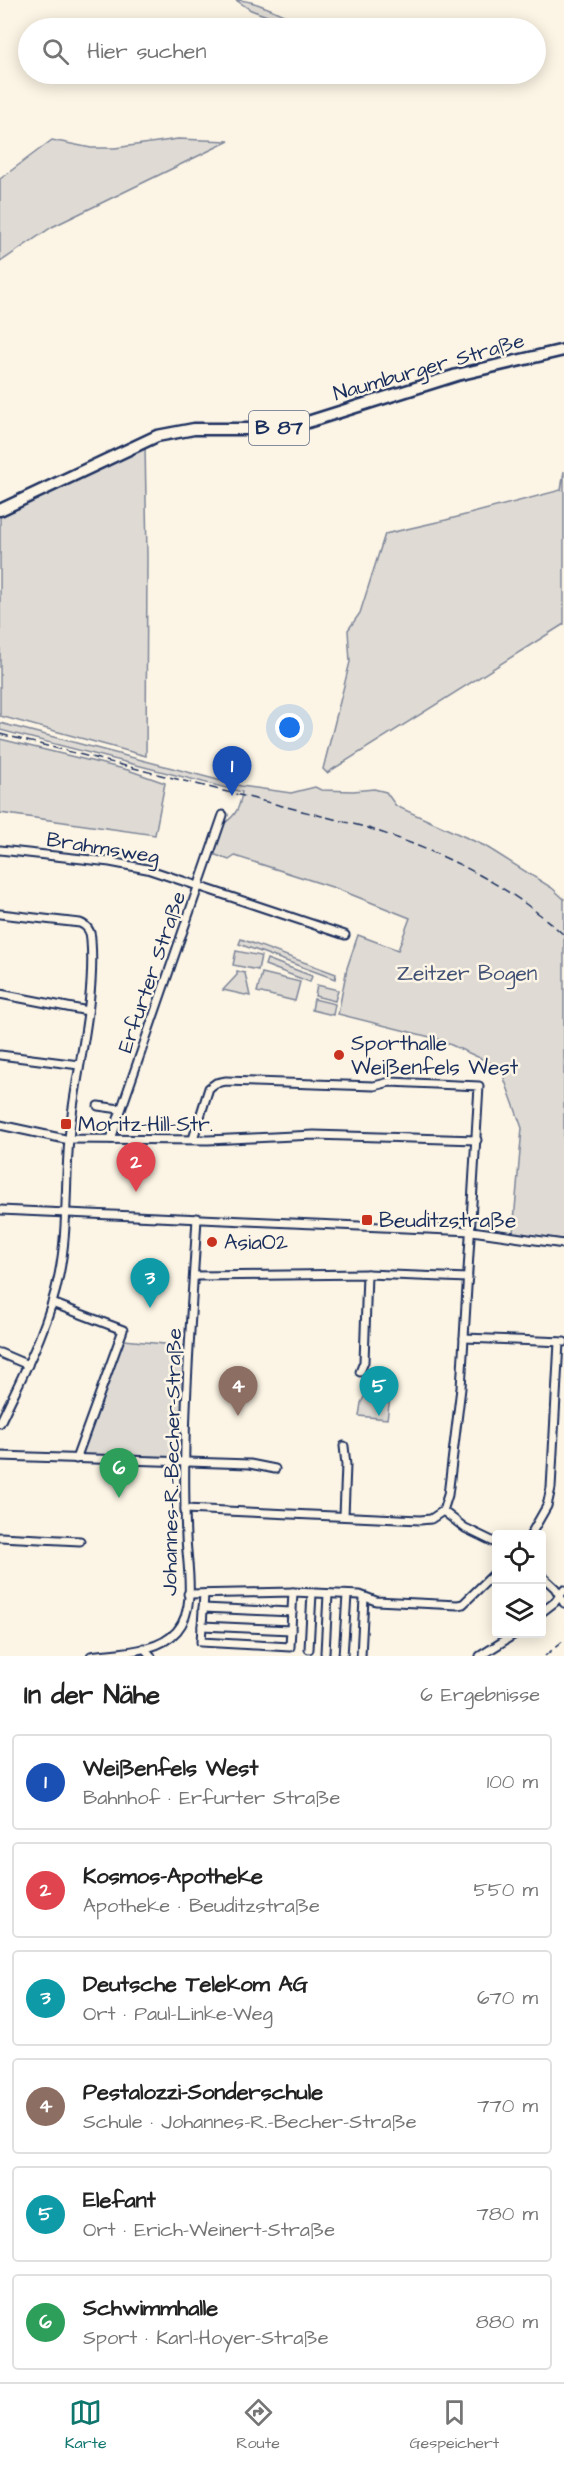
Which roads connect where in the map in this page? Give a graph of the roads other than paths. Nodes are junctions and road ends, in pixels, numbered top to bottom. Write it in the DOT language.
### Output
graph roads {
  1 [pos="564,350"];
  2 [pos="0,510"];
  3 [pos="223,815"];
  4 [pos="0,850"];
  5 [pos="199,886"];
  6 [pos="0,914"];
  7 [pos="345,935"];
  8 [pos="0,994"];
  9 [pos="88,1011"];
  10 [pos="0,1055"];
  11 [pos="79,1065"];
  12 [pos="98,1106"];
  13 [pos="120,1109"];
  14 [pos="0,1125"];
  15 [pos="69,1139"];
  16 [pos="111,1139"];
  17 [pos="193,1139"];
  18 [pos="477,1140"];
  19 [pos="0,1210"];
  20 [pos="64,1212"];
  21 [pos="196,1218"];
  22 [pos="472,1231"];
  23 [pos="564,1244"];
  24 [pos="368,1274"];
  25 [pos="194,1276"];
  26 [pos="468,1278"];
  27 [pos="52,1303"];
  28 [pos="464,1338"];
  29 [pos="561,1342"];
  30 [pos="0,1353"];
  31 [pos="28,1365"];
  32 [pos="360,1372"];
  33 [pos="0,1423"];
  34 [pos="344,1446"];
  35 [pos="0,1456"];
  36 [pos="76,1459"];
  37 [pos="186,1463"];
  38 [pos="275,1469"];
  39 [pos="185,1509"];
  40 [pos="443,1511"];
  41 [pos="344,1516"];
  42 [pos="533,1530"];
  43 [pos="0,1537"];
  44 [pos="80,1541"];
  45 [pos="492,1541"];
  46 [pos="492,1576"];
  47 [pos="546,1579"];
  48 [pos="293,1592"];
  49 [pos="562,1592"];
  50 [pos="312,1593"];
  51 [pos="188,1594"];
  52 [pos="204,1594"];
  53 [pos="328,1594"];
  54 [pos="347,1595"];
  55 [pos="362,1597"];
  56 [pos="564,1603"];
  57 [pos="203,1608"];
  58 [pos="546,1608"];
  59 [pos="292,1612"];
  60 [pos="202,1626"];
  61 [pos="291,1630"];
  62 [pos="509,1638"];
  63 [pos="144,1648"];
  64 [pos="309,1649"];
  65 [pos="325,1653"];
  66 [pos="92,1656"];
  67 [pos="151,1656"];
  68 [pos="343,1656"];
  69 [pos="361,1656"];
  70 [pos="480,1656"];
  1 -- 2 [label="main road, Naumburger Straße / B 87"];
  3 -- 5 [label="street, Erfurter Straße"];
  4 -- 5 [label="street, Brahmsweg"];
  5 -- 7 [label="street, Brahmsweg"];
  5 -- 13 [label="street, Erfurter Straße"];
  6 -- 9 [label="street"];
  8 -- 9 [label="street"];
  9 -- 11 [label="street"];
  10 -- 11 [label="street"];
  11 -- 15 [label="street"];
  12 -- 13 [label="street"];
  13 -- 16 [label="street, Erfurter Straße"];
  14 -- 15 [label="street"];
  15 -- 16 [label="street"];
  15 -- 20 [label="street"];
  16 -- 17 [label="street"];
  17 -- 18 [label="street"];
  17 -- 18 [label="street"];
  18 -- 22 [label="street"];
  19 -- 20 [label="street"];
  20 -- 21 [label="street"];
  20 -- 27 [label="street"];
  21 -- 22 [label="street"];
  21 -- 25 [label="street, Johannes-R.-Becher-Straße"];
  22 -- 23 [label="street"];
  22 -- 26 [label="street"];
  24 -- 25 [label="street"];
  24 -- 26 [label="street"];
  24 -- 32 [label="street"];
  25 -- 37 [label="street, Johannes-R.-Becher-Straße"];
  26 -- 28 [label="street"];
  27 -- 31 [label="street"];
  27 -- 36 [label="street"];
  28 -- 29 [label="street"];
  28 -- 40 [label="street"];
  29 -- 42 [label="street"];
  30 -- 31 [label="street"];
  31 -- 33 [label="street"];
  34 -- 41 [label="street"];
  35 -- 36 [label="street"];
  36 -- 37 [label="street"];
  37 -- 38 [label="street"];
  37 -- 39 [label="street, Johannes-R.-Becher-Straße"];
  39 -- 41 [label="street"];
  39 -- 51 [label="street, Johannes-R.-Becher-Straße"];
  40 -- 41 [label="street"];
  40 -- 45 [label="street"];
  43 -- 44 [label="street"];
  46 -- 55 [label="street"];
  47 -- 49 [label="street"];
  48 -- 50 [label="street"];
  48 -- 52 [label="street"];
  48 -- 59 [label="street"];
  49 -- 56 [label="street"];
  49 -- 58 [label="street"];
  50 -- 53 [label="street"];
  50 -- 64 [label="street"];
  51 -- 52 [label="street"];
  51 -- 63 [label="street, Johannes-R.-Becher-Straße"];
  52 -- 57 [label="street"];
  53 -- 54 [label="street"];
  53 -- 65 [label="street"];
  54 -- 55 [label="street"];
  54 -- 68 [label="street"];
  55 -- 69 [label="street"];
  57 -- 59 [label="street"];
  57 -- 60 [label="street"];
  59 -- 61 [label="street"];
  60 -- 61 [label="street"];
  60 -- 61 [label="street"];
  62 -- 70 [label="street"];
  63 -- 66 [label="street"];
  63 -- 67 [label="street"];
}
